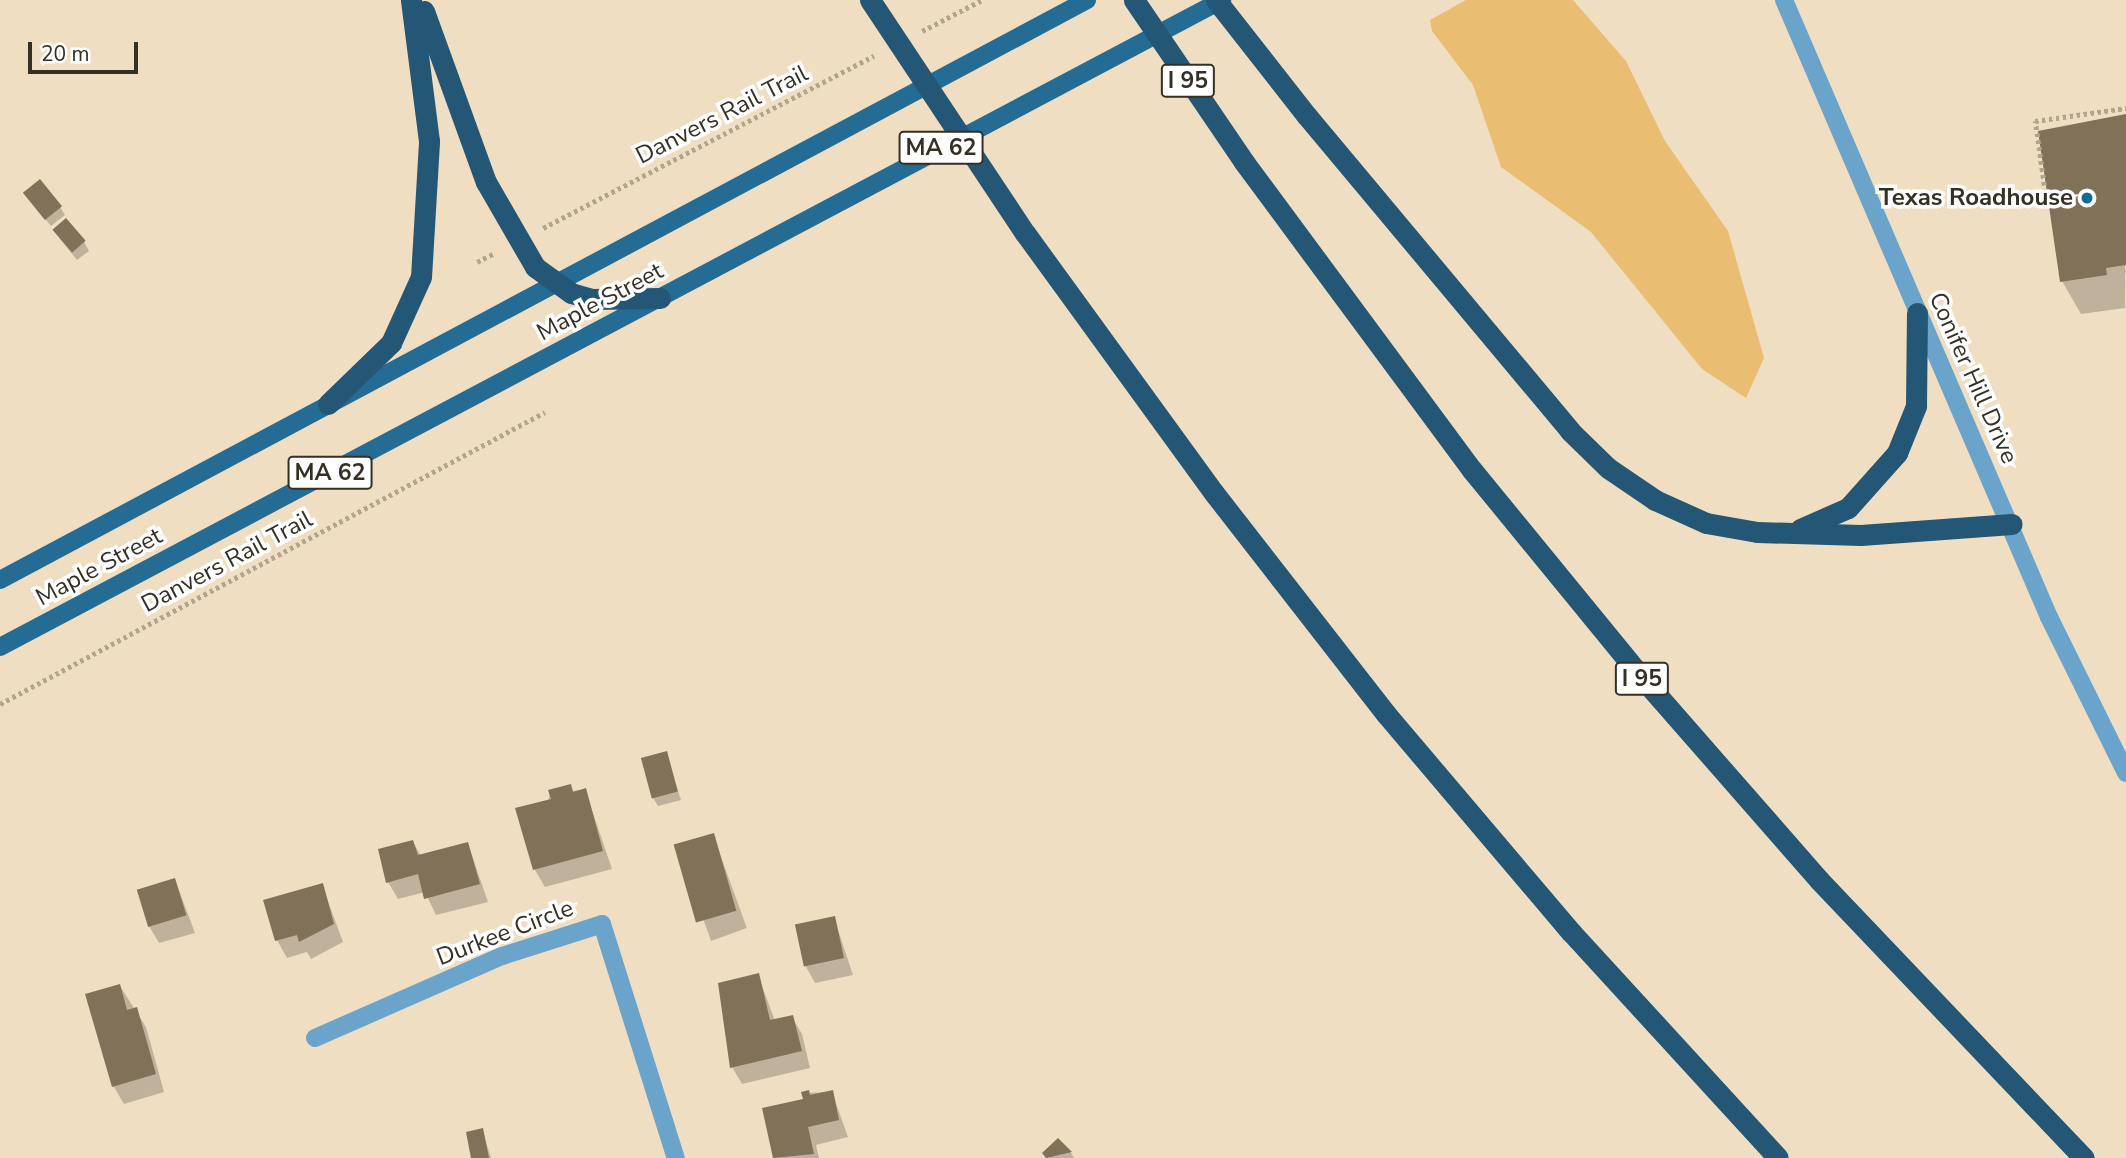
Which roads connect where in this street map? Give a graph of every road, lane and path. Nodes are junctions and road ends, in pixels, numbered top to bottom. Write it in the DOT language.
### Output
graph roads {
  1 [pos="411,0"];
  2 [pos="421,0"];
  3 [pos="870,0"];
  4 [pos="982,0"];
  5 [pos="1087,0"];
  6 [pos="1134,0"];
  7 [pos="1216,0"];
  8 [pos="1222,0"];
  9 [pos="1784,0"];
  10 [pos="908,38"];
  11 [pos="884,51"];
  12 [pos="2126,108"];
  13 [pos="2047,206"];
  14 [pos="517,241"];
  15 [pos="477,262"];
  16 [pos="553,283"];
  17 [pos="660,298"];
  18 [pos="1917,313"];
  19 [pos="328,404"];
  20 [pos="545,412"];
  21 [pos="2012,524"];
  22 [pos="1778,532"];
  23 [pos="0,580"];
  24 [pos="0,647"];
  25 [pos="0,704"];
  26 [pos="2126,773"];
  27 [pos="315,1038"];
  28 [pos="676,1158"];
  29 [pos="1778,1158"];
  30 [pos="2084,1158"];
  1 -- 19 [label="highway"];
  2 -- 14 [label="highway"];
  3 -- 29 [label="highway, bridge"];
  4 -- 10 [label="path"];
  5 -- 16 [label="main road, Maple Street / MA 62"];
  6 -- 30 [label="highway, I 95, bridge"];
  7 -- 22 [label="highway, bridge"];
  8 -- 17 [label="main road, Maple Street / MA 62"];
  9 -- 18 [label="street, Conifer Hill Drive"];
  11 -- 14 [label="path, Danvers Rail Trail"];
  12 -- 13 [label="path"];
  14 -- 15 [label="path, Danvers Rail Trail"];
  14 -- 16 [label="highway"];
  16 -- 17 [label="highway"];
  16 -- 19 [label="main road, Maple Street / MA 62"];
  17 -- 24 [label="main road, Maple Street / MA 62"];
  18 -- 21 [label="street, Conifer Hill Drive"];
  18 -- 22 [label="highway"];
  19 -- 23 [label="main road, Maple Street / MA 62"];
  20 -- 25 [label="path, Danvers Rail Trail"];
  21 -- 22 [label="highway"];
  21 -- 26 [label="street, Conifer Hill Drive"];
  27 -- 28 [label="street, Durkee Circle"];
}
